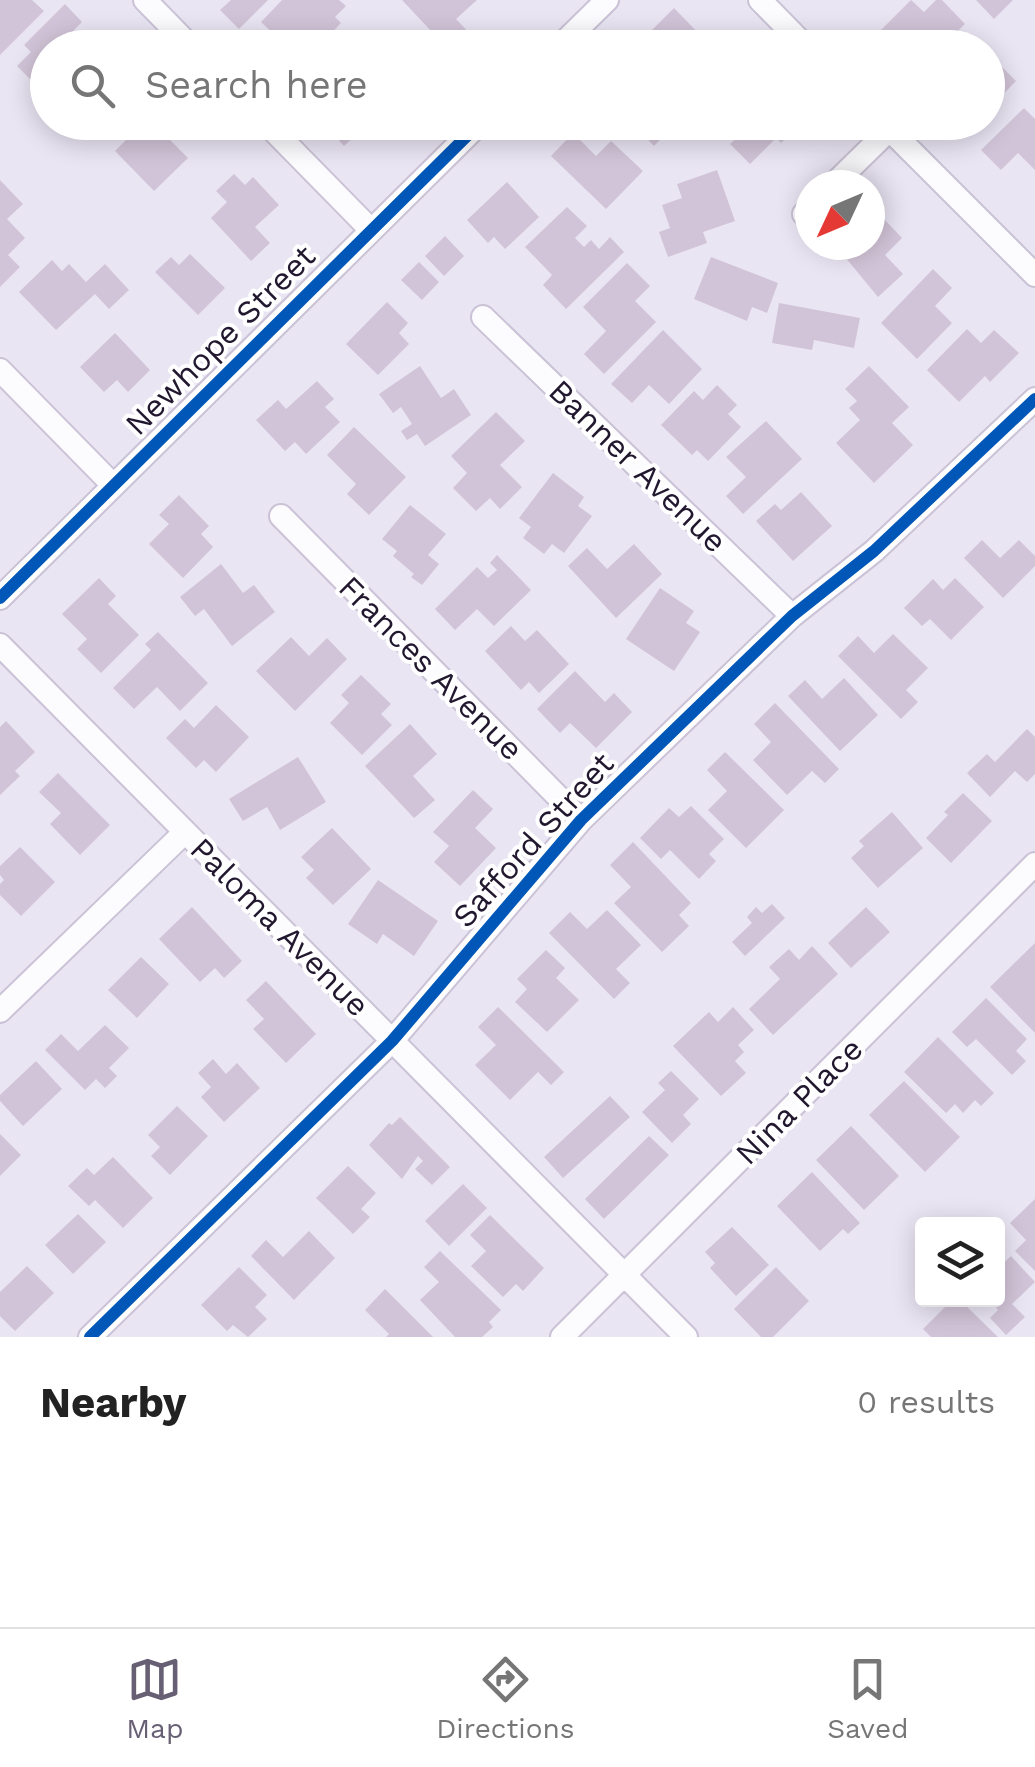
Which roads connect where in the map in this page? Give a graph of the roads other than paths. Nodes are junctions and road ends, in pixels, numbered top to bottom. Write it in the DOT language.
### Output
graph roads {
  1 [pos="145,0"];
  2 [pos="607,0"];
  3 [pos="760,0"];
  4 [pos="174,30"];
  5 [pos="576,30"];
  6 [pos="789,30"];
  7 [pos="283,140"];
  8 [pos="462,140"];
  9 [pos="873,140"];
  10 [pos="899,140"];
  11 [pos="846,170"];
  12 [pos="370,229"];
  13 [pos="1035,275"];
  14 [pos="483,317"];
  15 [pos="0,370"];
  16 [pos="1035,399"];
  17 [pos="113,485"];
  18 [pos="281,516"];
  19 [pos="0,598"];
  20 [pos="792,616"];
  21 [pos="0,645"];
  22 [pos="581,820"];
  23 [pos="185,832"];
  24 [pos="1035,864"];
  25 [pos="0,1011"];
  26 [pos="392,1040"];
  27 [pos="625,1275"];
  28 [pos="90,1337"];
  29 [pos="562,1337"];
  30 [pos="686,1337"];
  1 -- 4 [label="street"];
  2 -- 5 [label="street"];
  3 -- 6 [label="street"];
  7 -- 12 [label="street"];
  8 -- 12 [label="street, Newhope Street"];
  9 -- 11 [label="street"];
  10 -- 13 [label="street"];
  12 -- 17 [label="street, Newhope Street"];
  14 -- 20 [label="street, Banner Avenue"];
  15 -- 17 [label="street"];
  16 -- 20 [label="street, Safford Street"];
  17 -- 19 [label="street, Newhope Street"];
  18 -- 22 [label="street, Frances Avenue"];
  20 -- 22 [label="street, Safford Street"];
  21 -- 23 [label="street, Paloma Avenue"];
  22 -- 26 [label="street, Safford Street"];
  23 -- 25 [label="street"];
  23 -- 26 [label="street, Paloma Avenue"];
  24 -- 27 [label="street, Nina Place"];
  26 -- 27 [label="street, Paloma Avenue"];
  26 -- 28 [label="street, Safford Street"];
  27 -- 29 [label="street, Nina Place"];
  27 -- 30 [label="street, Paloma Avenue"];
}
